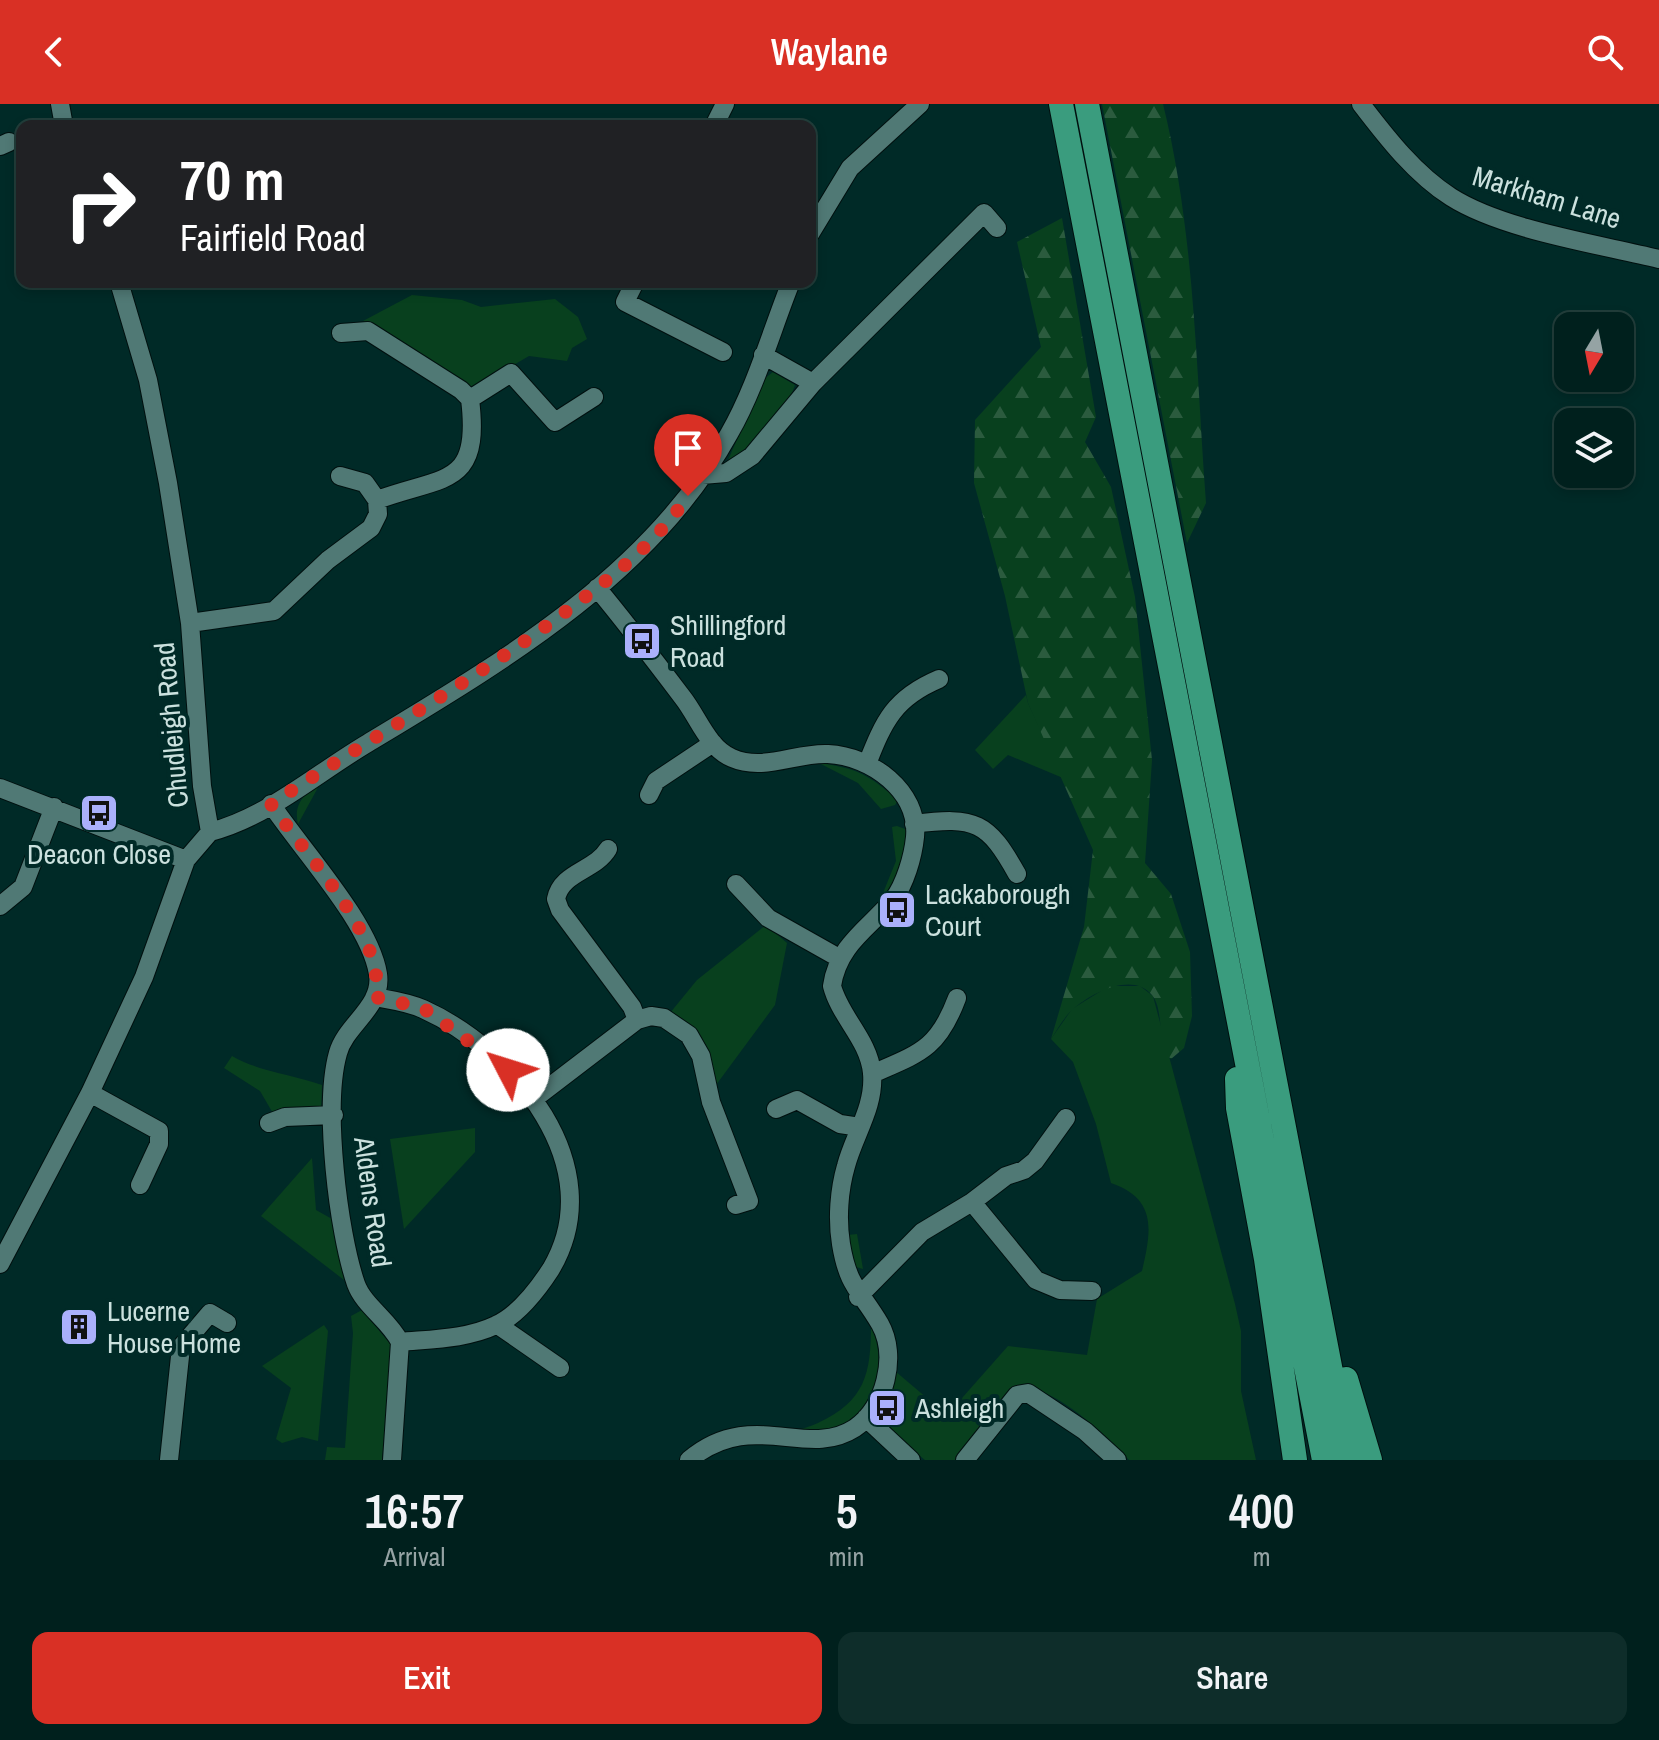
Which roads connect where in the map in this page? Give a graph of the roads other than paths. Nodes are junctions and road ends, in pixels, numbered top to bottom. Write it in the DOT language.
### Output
graph roads {
  1 [pos="920,104"];
  2 [pos="1061,104"];
  3 [pos="1087,104"];
  4 [pos="1361,104"];
  5 [pos="816,218"];
  6 [pos="997,228"];
  7 [pos="1659,259"];
  8 [pos="121,288"];
  9 [pos="632,288"];
  10 [pos="789,288"];
  11 [pos="341,333"];
  12 [pos="723,352"];
  13 [pos="763,355"];
  14 [pos="813,383"];
  15 [pos="594,397"];
  16 [pos="470,399"];
  17 [pos="702,475"];
  18 [pos="340,476"];
  19 [pos="377,500"];
  20 [pos="597,588"];
  21 [pos="190,623"];
  22 [pos="939,679"];
  23 [pos="713,743"];
  24 [pos="867,764"];
  25 [pos="0,788"];
  26 [pos="649,795"];
  27 [pos="271,804"];
  28 [pos="54,807"];
  29 [pos="914,824"];
  30 [pos="210,832"];
  31 [pos="608,849"];
  32 [pos="186,860"];
  33 [pos="1017,874"];
  34 [pos="736,884"];
  35 [pos="0,906"];
  36 [pos="839,958"];
  37 [pos="1232,993"];
  38 [pos="375,997"];
  39 [pos="957,998"];
  40 [pos="637,1020"];
  41 [pos="872,1074"];
  42 [pos="90,1093"];
  43 [pos="535,1098"];
  44 [pos="776,1109"];
  45 [pos="334,1115"];
  46 [pos="1066,1118"];
  47 [pos="269,1123"];
  48 [pos="860,1127"];
  49 [pos="140,1185"];
  50 [pos="972,1202"];
  51 [pos="736,1205"];
  52 [pos="0,1264"];
  53 [pos="1316,1285"];
  54 [pos="1092,1291"];
  55 [pos="858,1297"];
  56 [pos="227,1323"];
  57 [pos="498,1325"];
  58 [pos="400,1342"];
  59 [pos="560,1368"];
  60 [pos="866,1418"];
  61 [pos="815,1441"];
  62 [pos="169,1460"];
  63 [pos="392,1460"];
  64 [pos="689,1460"];
  65 [pos="816,1460"];
  66 [pos="911,1460"];
  67 [pos="965,1460"];
  68 [pos="1117,1460"];
  69 [pos="1295,1460"];
  70 [pos="1324,1460"];
  71 [pos="1348,1460"];
  72 [pos="1370,1460"];
  1 -- 5 [label="street"];
  2 -- 37 [label="highway"];
  3 -- 53 [label="highway"];
  4 -- 7 [label="street, Markham Lane"];
  6 -- 14 [label="street"];
  8 -- 21 [label="street, Chudleigh Road"];
  9 -- 12 [label="street"];
  10 -- 13 [label="street"];
  11 -- 16 [label="street"];
  13 -- 14 [label="street"];
  13 -- 17 [label="street"];
  14 -- 17 [label="street"];
  15 -- 16 [label="street"];
  16 -- 19 [label="street"];
  17 -- 20 [label="street"];
  18 -- 19 [label="street"];
  19 -- 21 [label="street"];
  20 -- 23 [label="street"];
  20 -- 27 [label="street"];
  21 -- 30 [label="street, Chudleigh Road"];
  22 -- 24 [label="street"];
  23 -- 24 [label="street"];
  23 -- 26 [label="street"];
  24 -- 29 [label="street"];
  25 -- 28 [label="street"];
  27 -- 30 [label="street"];
  27 -- 38 [label="street"];
  28 -- 32 [label="street"];
  28 -- 35 [label="street"];
  29 -- 33 [label="street"];
  29 -- 36 [label="street"];
  30 -- 32 [label="street, Chudleigh Road"];
  31 -- 40 [label="street"];
  32 -- 42 [label="street, Chudleigh Road"];
  34 -- 36 [label="street"];
  36 -- 41 [label="street"];
  37 -- 69 [label="highway"];
  37 -- 70 [label="highway"];
  38 -- 43 [label="street"];
  38 -- 45 [label="street, Aldens Road"];
  39 -- 41 [label="street"];
  40 -- 43 [label="street"];
  40 -- 51 [label="street"];
  41 -- 48 [label="street"];
  42 -- 49 [label="street"];
  42 -- 52 [label="street, Chudleigh Road"];
  43 -- 57 [label="street"];
  44 -- 48 [label="street"];
  45 -- 47 [label="street"];
  45 -- 58 [label="street, Aldens Road"];
  46 -- 50 [label="street"];
  48 -- 55 [label="street"];
  50 -- 54 [label="street"];
  50 -- 55 [label="street"];
  53 -- 71 [label="highway"];
  53 -- 72 [label="highway"];
  55 -- 60 [label="street"];
  56 -- 62 [label="street"];
  57 -- 58 [label="street"];
  57 -- 59 [label="street"];
  58 -- 63 [label="street"];
  60 -- 61 [label="street"];
  60 -- 66 [label="street"];
  61 -- 64 [label="street"];
  61 -- 65 [label="street"];
  67 -- 68 [label="street"];
}
